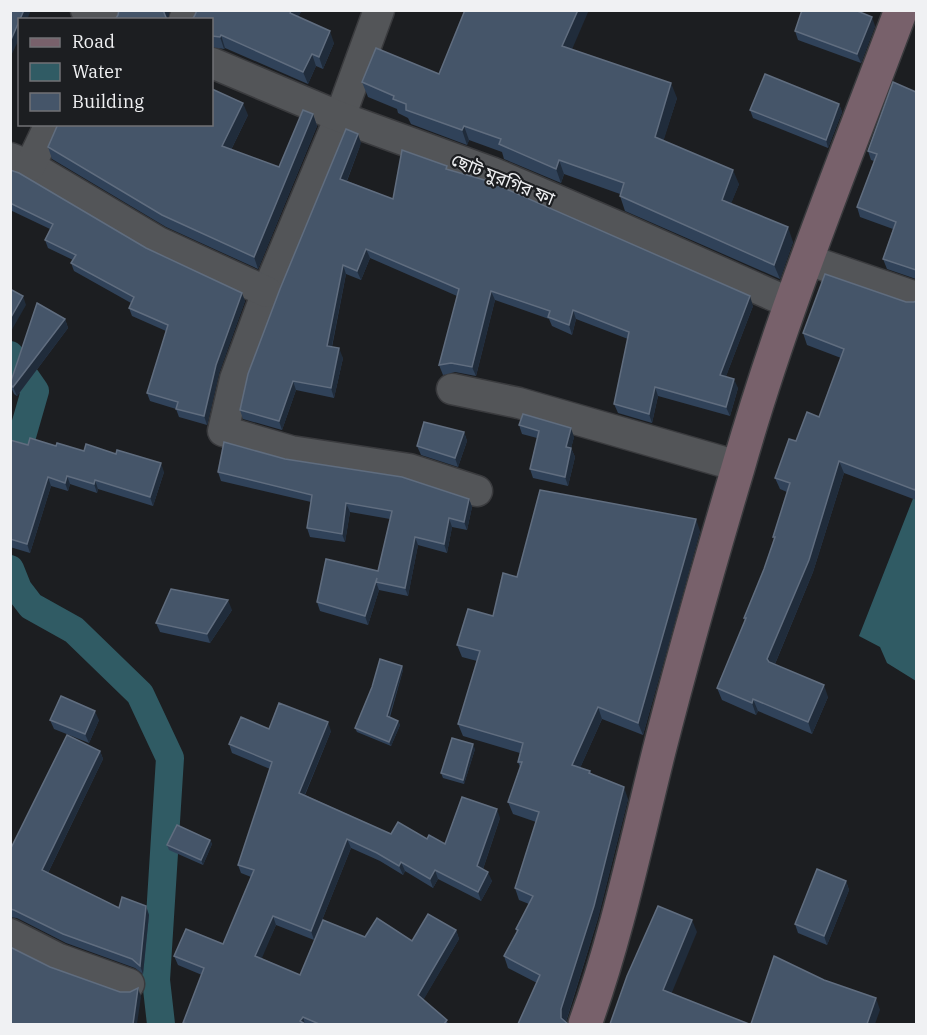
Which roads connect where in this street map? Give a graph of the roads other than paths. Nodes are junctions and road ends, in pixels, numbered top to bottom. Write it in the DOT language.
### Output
graph roads {
  1 [pos="379,10"];
  2 [pos="901,10"];
  3 [pos="213,63"];
  4 [pos="340,117"];
  5 [pos="48,126"];
  6 [pos="20,162"];
  7 [pos="808,260"];
  8 [pos="267,292"];
  9 [pos="916,297"];
  10 [pos="790,303"];
  11 [pos="452,389"];
  12 [pos="738,466"];
  13 [pos="477,491"];
  14 [pos="10,934"];
  15 [pos="129,984"];
  16 [pos="585,1024"];
  1 -- 4 [label="street"];
  2 -- 7 [label="street"];
  3 -- 4 [label="street, ছোট মুরগির ফা"];
  4 -- 8 [label="street"];
  4 -- 10 [label="street, ছোট মুরগির ফা"];
  5 -- 6 [label="street"];
  6 -- 8 [label="street"];
  7 -- 9 [label="street"];
  7 -- 10 [label="street"];
  8 -- 13 [label="street"];
  10 -- 12 [label="street"];
  11 -- 12 [label="street"];
  12 -- 16 [label="street"];
  14 -- 15 [label="street"];
}
